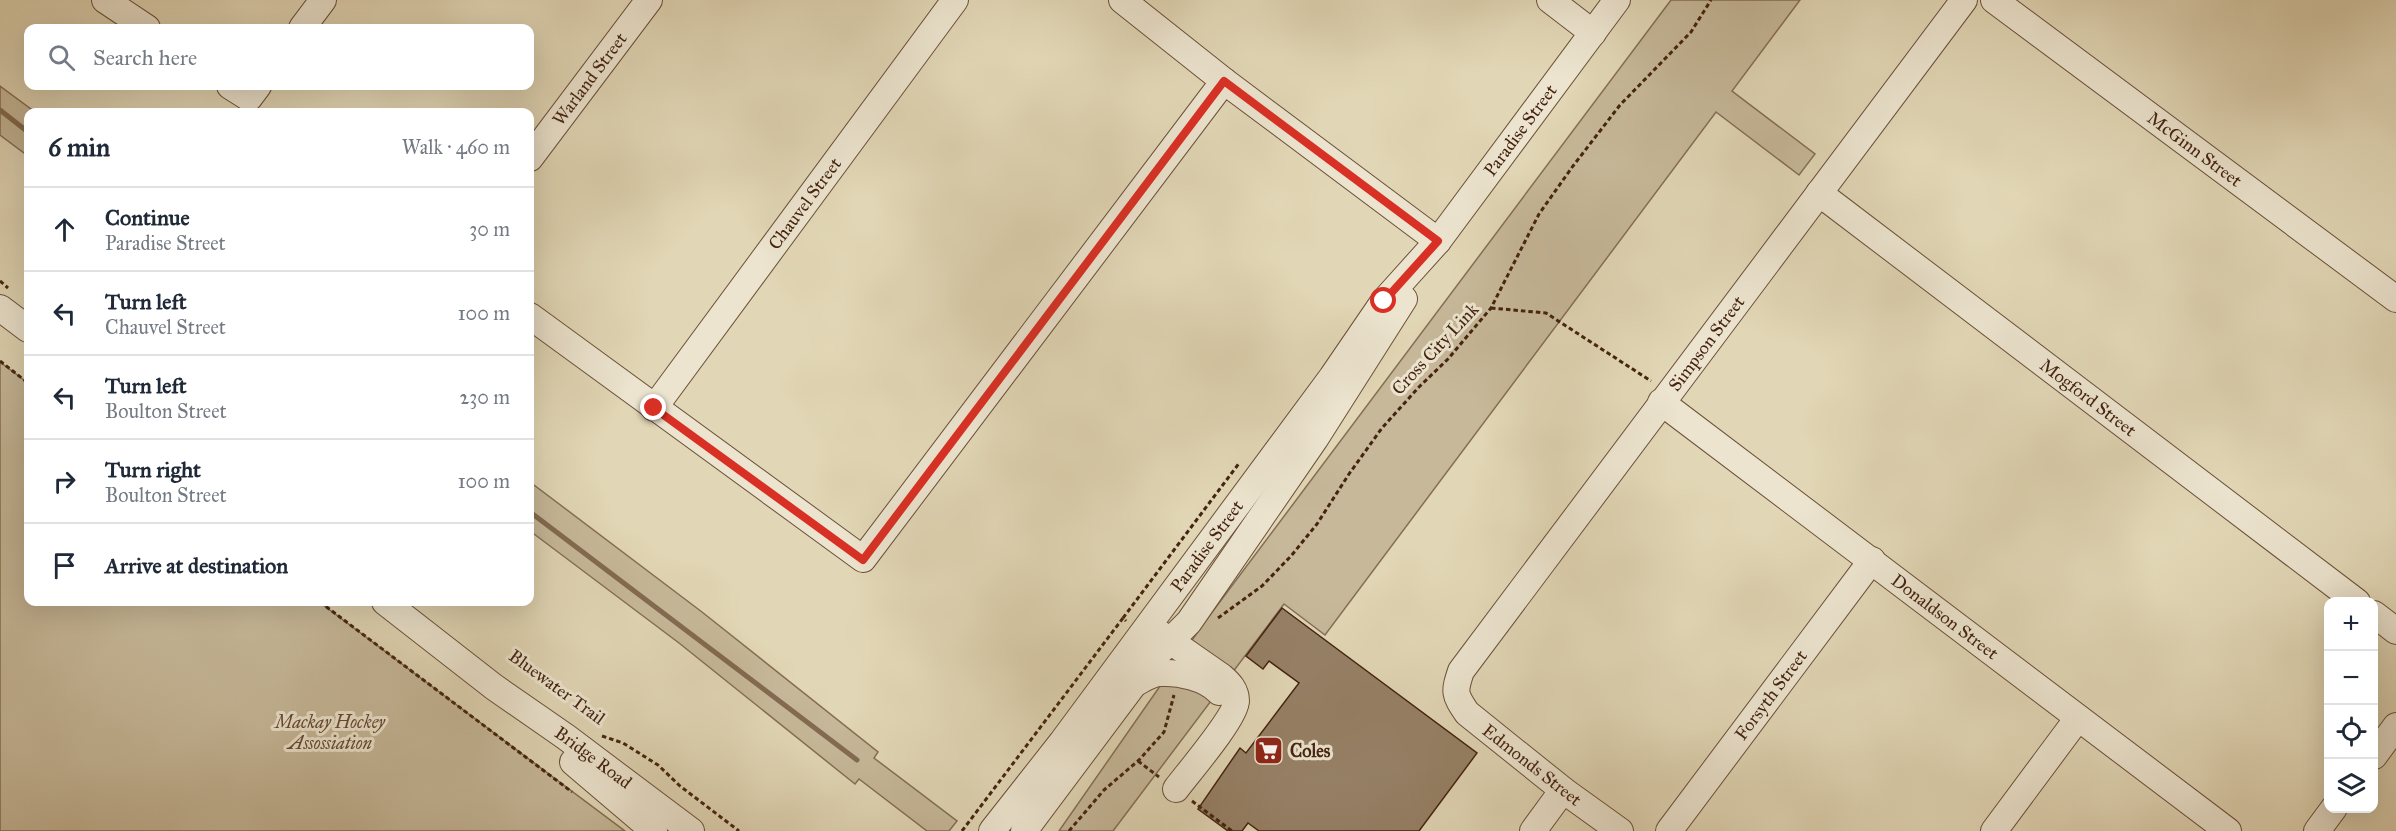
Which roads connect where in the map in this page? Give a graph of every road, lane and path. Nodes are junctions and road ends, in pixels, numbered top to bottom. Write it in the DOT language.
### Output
graph roads {
  1 [pos="105,0"];
  2 [pos="323,0"];
  3 [pos="649,0"];
  4 [pos="955,0"];
  5 [pos="1122,0"];
  6 [pos="1550,0"];
  7 [pos="1617,0"];
  8 [pos="1711,0"];
  9 [pos="1964,0"];
  10 [pos="1994,0"];
  11 [pos="141,24"];
  12 [pos="305,24"];
  13 [pos="1593,33"];
  14 [pos="1224,81"];
  15 [pos="236,90"];
  16 [pos="255,90"];
  17 [pos="534,154"];
  18 [pos="1820,193"];
  19 [pos="1438,241"];
  20 [pos="1422,261"];
  21 [pos="2396,299"];
  22 [pos="0,308"];
  23 [pos="1491,308"];
  24 [pos="534,319"];
  25 [pos="24,326"];
  26 [pos="0,361"];
  27 [pos="24,380"];
  28 [pos="1661,402"];
  29 [pos="654,408"];
  30 [pos="1240,462"];
  31 [pos="1872,560"];
  32 [pos="2350,597"];
  33 [pos="325,606"];
  34 [pos="390,606"];
  35 [pos="1123,618"];
  36 [pos="2378,618"];
  37 [pos="1138,624"];
  38 [pos="1212,624"];
  39 [pos="2396,632"];
  40 [pos="1170,641"];
  41 [pos="1134,684"];
  42 [pos="494,687"];
  43 [pos="1455,690"];
  44 [pos="1174,692"];
  45 [pos="1230,717"];
  46 [pos="2078,718"];
  47 [pos="2396,726"];
  48 [pos="601,736"];
  49 [pos="2378,749"];
  50 [pos="1138,761"];
  51 [pos="1175,789"];
  52 [pos="1563,790"];
  53 [pos="577,795"];
  54 [pos="2331,813"];
  55 [pos="654,831"];
  56 [pos="691,831"];
  57 [pos="739,831"];
  58 [pos="962,831"];
  59 [pos="992,831"];
  60 [pos="1024,831"];
  61 [pos="1069,831"];
  62 [pos="1232,831"];
  63 [pos="1533,831"];
  64 [pos="1620,831"];
  65 [pos="1669,831"];
  66 [pos="1994,831"];
  67 [pos="2228,831"];
  68 [pos="2318,831"];
  1 -- 11 [label="street"];
  2 -- 12 [label="street"];
  3 -- 17 [label="street, Warland Street"];
  4 -- 29 [label="street, Chauvel Street"];
  5 -- 14 [label="street"];
  6 -- 13 [label="street"];
  7 -- 13 [label="street, Paradise Street"];
  8 -- 23 [label="path, Cross City Link"];
  9 -- 18 [label="street, Simpson Street"];
  10 -- 21 [label="street, McGinn Street"];
  13 -- 19 [label="street, Paradise Street"];
  14 -- 19 [label="street"];
  14 -- 29 [label="street"];
  15 -- 16 [label="street"];
  18 -- 28 [label="street, Simpson Street"];
  18 -- 32 [label="street, Mogford Street"];
  19 -- 20 [label="street, Paradise Street"];
  20 -- 37 [label="street, Paradise Street"];
  20 -- 40 [label="street, Paradise Street"];
  22 -- 25 [label="street"];
  23 -- 28 [label="path"];
  23 -- 38 [label="path, Cross City Link"];
  24 -- 29 [label="street"];
  26 -- 27 [label="path"];
  28 -- 31 [label="street, Donaldson Street"];
  28 -- 43 [label="street, Simpson Street"];
  30 -- 35 [label="path"];
  31 -- 46 [label="street, Donaldson Street"];
  31 -- 65 [label="street, Forsyth Street"];
  33 -- 53 [label="path"];
  34 -- 42 [label="street, Bridge Road"];
  35 -- 37 [label="path"];
  35 -- 58 [label="path"];
  36 -- 39 [label="street"];
  37 -- 40 [label="street"];
  37 -- 59 [label="street, Paradise Street"];
  40 -- 41 [label="street, Paradise Street"];
  40 -- 45 [label="street"];
  41 -- 45 [label="street"];
  41 -- 60 [label="street, Paradise Street"];
  42 -- 55 [label="street, Bridge Road"];
  42 -- 56 [label="street, Bridge Road"];
  43 -- 52 [label="street, Edmonds Street"];
  44 -- 50 [label="path"];
  45 -- 51 [label="street"];
  46 -- 66 [label="street"];
  46 -- 67 [label="street, Donaldson Street"];
  47 -- 49 [label="street"];
  48 -- 57 [label="path, Bluewater Trail"];
  50 -- 51 [label="path"];
  50 -- 61 [label="path"];
  51 -- 62 [label="path"];
  52 -- 63 [label="street"];
  52 -- 64 [label="street, Edmonds Street"];
  54 -- 68 [label="street"];
}
